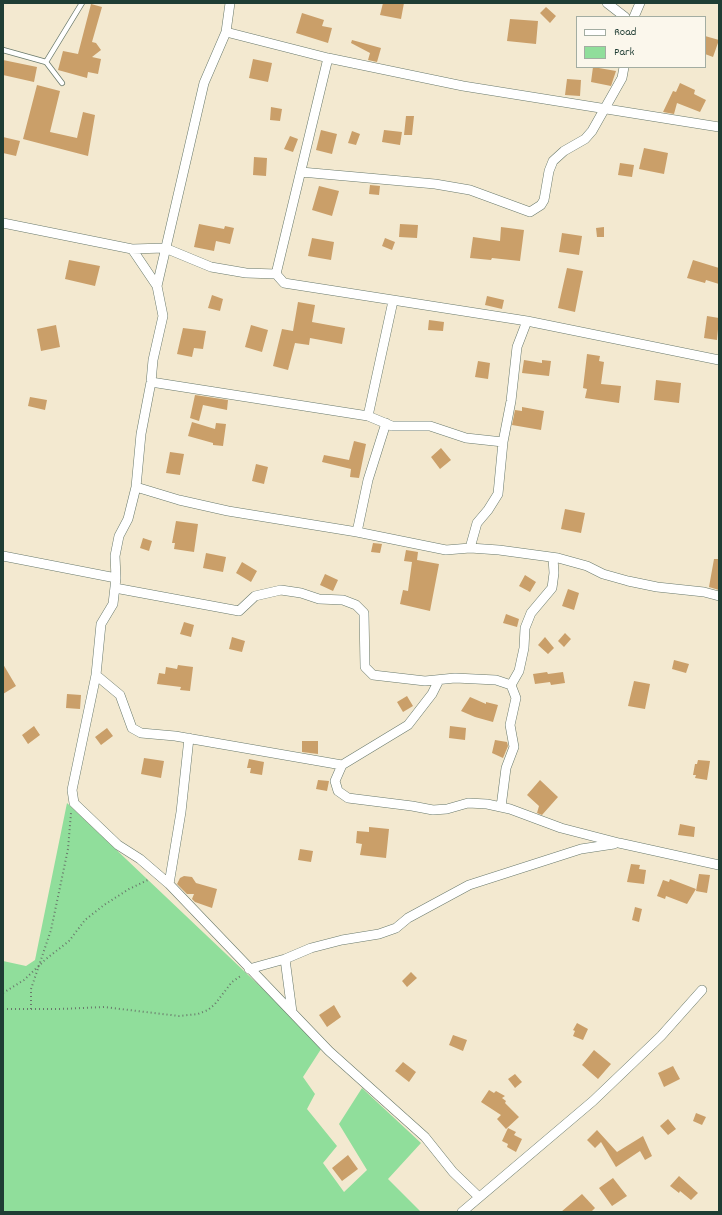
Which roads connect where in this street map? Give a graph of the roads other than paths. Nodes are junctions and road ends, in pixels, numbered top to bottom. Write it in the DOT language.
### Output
graph roads {
  1 [pos="82,3"];
  2 [pos="230,3"];
  3 [pos="607,3"];
  4 [pos="640,3"];
  5 [pos="624,16"];
  6 [pos="634,16"];
  7 [pos="226,32"];
  8 [pos="3,50"];
  9 [pos="328,58"];
  10 [pos="46,62"];
  11 [pos="624,68"];
  12 [pos="62,83"];
  13 [pos="605,108"];
  14 [pos="719,127"];
  15 [pos="301,172"];
  16 [pos="3,223"];
  17 [pos="165,248"];
  18 [pos="132,249"];
  19 [pos="276,274"];
  20 [pos="157,286"];
  21 [pos="393,301"];
  22 [pos="527,321"];
  23 [pos="719,360"];
  24 [pos="151,382"];
  25 [pos="368,416"];
  26 [pos="386,423"];
  27 [pos="503,442"];
  28 [pos="136,487"];
  29 [pos="357,532"];
  30 [pos="470,548"];
  31 [pos="3,556"];
  32 [pos="553,558"];
  33 [pos="116,578"];
  34 [pos="115,588"];
  35 [pos="719,596"];
  36 [pos="96,675"];
  37 [pos="439,680"];
  38 [pos="510,685"];
  39 [pos="189,738"];
  40 [pos="342,765"];
  41 [pos="501,807"];
  42 [pos="619,844"];
  43 [pos="719,865"];
  44 [pos="169,884"];
  45 [pos="285,959"];
  46 [pos="249,969"];
  47 [pos="702,990"];
  48 [pos="292,1012"];
  49 [pos="479,1197"];
  50 [pos="462,1212"];
  1 -- 10 [label="lane"];
  2 -- 7 [label="street"];
  3 -- 5 [label="street"];
  4 -- 6 [label="street"];
  7 -- 9 [label="street"];
  7 -- 17 [label="street"];
  8 -- 10 [label="lane"];
  9 -- 13 [label="street"];
  9 -- 15 [label="street"];
  10 -- 12 [label="lane"];
  11 -- 13 [label="street"];
  13 -- 14 [label="street"];
  13 -- 15 [label="street"];
  15 -- 19 [label="street"];
  16 -- 18 [label="street"];
  17 -- 18 [label="street"];
  17 -- 19 [label="street"];
  17 -- 20 [label="street"];
  18 -- 20 [label="street"];
  19 -- 21 [label="street"];
  20 -- 24 [label="street"];
  21 -- 22 [label="street"];
  21 -- 25 [label="street"];
  22 -- 23 [label="street"];
  22 -- 27 [label="street"];
  24 -- 25 [label="street"];
  24 -- 28 [label="street"];
  25 -- 26 [label="street"];
  26 -- 27 [label="street"];
  26 -- 29 [label="street"];
  27 -- 30 [label="street"];
  28 -- 29 [label="street"];
  28 -- 33 [label="street"];
  29 -- 30 [label="street"];
  30 -- 32 [label="street"];
  31 -- 33 [label="street"];
  32 -- 35 [label="street"];
  32 -- 38 [label="street"];
  33 -- 34 [label="street"];
  34 -- 36 [label="street"];
  34 -- 37 [label="street"];
  36 -- 39 [label="street"];
  36 -- 44 [label="street"];
  37 -- 38 [label="street"];
  37 -- 40 [label="street"];
  38 -- 41 [label="street"];
  39 -- 40 [label="street"];
  39 -- 44 [label="street"];
  40 -- 41 [label="street"];
  41 -- 42 [label="street"];
  42 -- 43 [label="street"];
  42 -- 45 [label="street"];
  44 -- 46 [label="street"];
  45 -- 46 [label="street"];
  45 -- 48 [label="street"];
  46 -- 48 [label="street"];
  47 -- 49 [label="street"];
  48 -- 49 [label="street"];
  49 -- 50 [label="street"];
}
